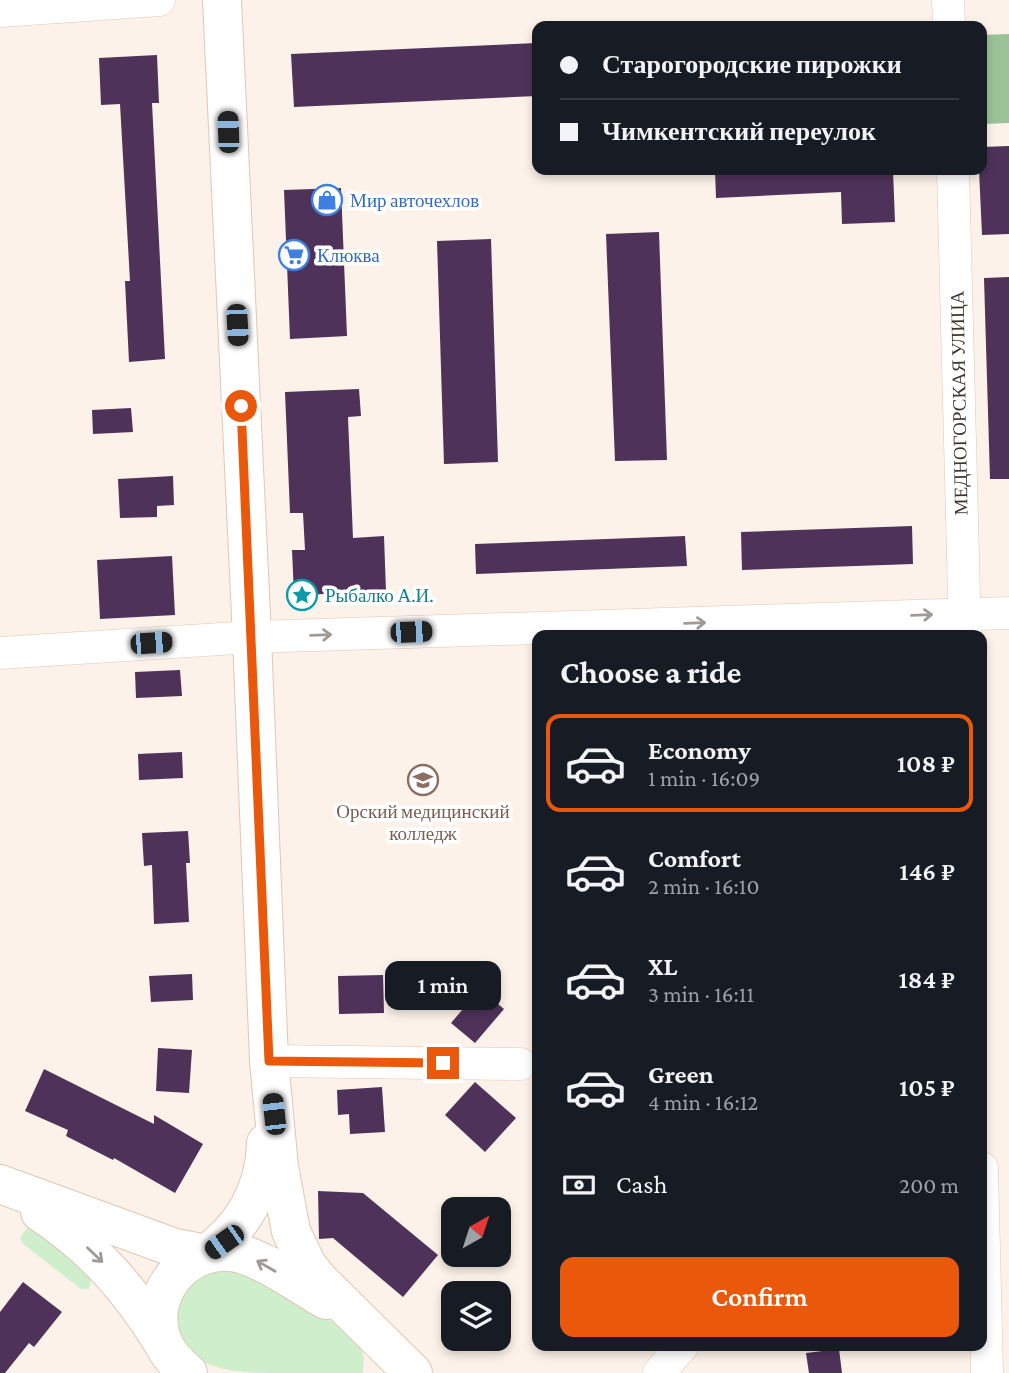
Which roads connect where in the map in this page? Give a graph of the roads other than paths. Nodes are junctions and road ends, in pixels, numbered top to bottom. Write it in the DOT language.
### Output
graph roads {
  1 [pos="159,0"];
  2 [pos="222,0"];
  3 [pos="948,0"];
  4 [pos="0,12"];
  5 [pos="949,21"];
  6 [pos="953,175"];
  7 [pos="1009,612"];
  8 [pos="965,625"];
  9 [pos="668,630"];
  10 [pos="532,632"];
  11 [pos="252,637"];
  12 [pos="0,653"];
  13 [pos="269,1061"];
  14 [pos="520,1064"];
  15 [pos="0,1185"];
  16 [pos="206,1254"];
  17 [pos="361,1322"];
  18 [pos="678,1351"];
  19 [pos="986,1351"];
  20 [pos="177,1360"];
  21 [pos="378,1373"];
  22 [pos="413,1373"];
  23 [pos="659,1373"];
  24 [pos="987,1373"];
  1 -- 4 [label="street"];
  2 -- 11 [label="main road"];
  3 -- 5 [label="street"];
  6 -- 8 [label="street, МЕДНОГОРСКАЯ УЛИЦА"];
  7 -- 8 [label="street"];
  9 -- 8 [label="street, one-way"];
  11 -- 10 [label="street, one-way"];
  11 -- 12 [label="street"];
  11 -- 13 [label="main road"];
  13 -- 14 [label="street"];
  13 -- 16 [label="main road"];
  13 -- 17 [label="main road"];
  15 -- 16 [label="main road"];
  15 -- 20 [label="main road, one-way"];
  17 -- 16 [label="main road, one-way"];
  16 -- 20 [label="main road"];
  17 -- 21 [label="main road"];
  17 -- 22 [label="main road"];
  18 -- 23 [label="street"];
  19 -- 24 [label="street"];
}
